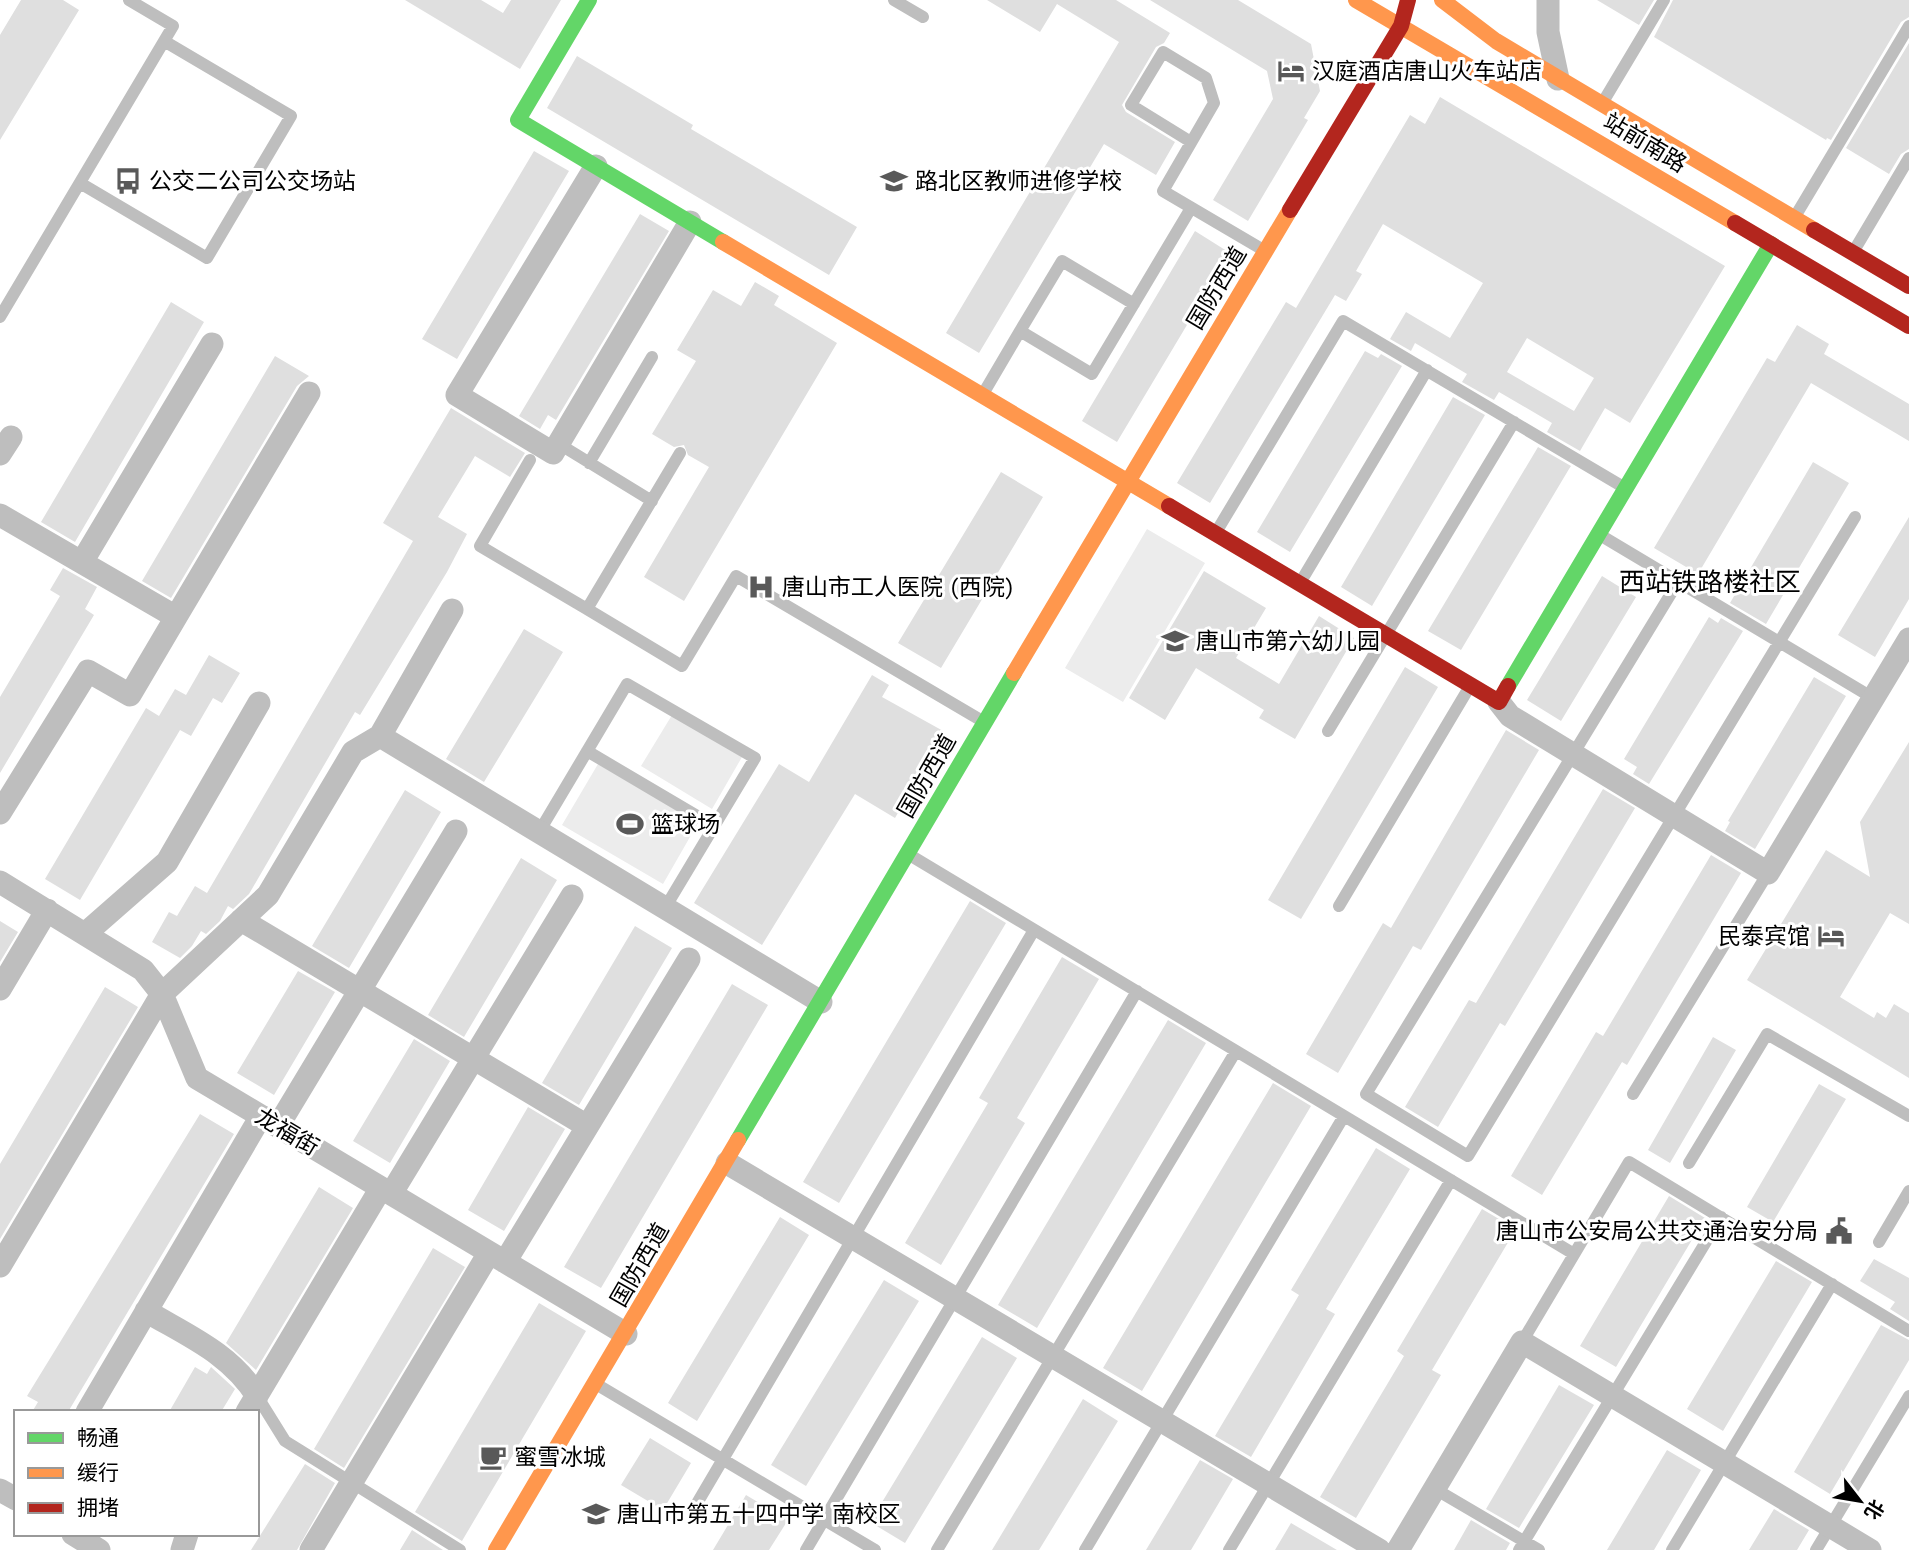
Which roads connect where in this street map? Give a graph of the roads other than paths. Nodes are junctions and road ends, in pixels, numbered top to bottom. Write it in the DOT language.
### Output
graph roads {
  1 [pos="129,0"];
  2 [pos="589,0"];
  3 [pos="894,0"];
  4 [pos="1356,0"];
  5 [pos="1408,0"];
  6 [pos="1432,0"];
  7 [pos="1442,0"];
  8 [pos="1548,0"];
  9 [pos="1664,0"];
  10 [pos="923,17"];
  11 [pos="1401,26"];
  12 [pos="1909,26"];
  13 [pos="164,41"];
  14 [pos="1558,79"];
  15 [pos="1601,105"];
  16 [pos="1191,142"];
  17 [pos="1909,158"];
  18 [pos="596,166"];
  19 [pos="80,183"];
  20 [pos="1191,208"];
  21 [pos="1794,219"];
  22 [pos="690,222"];
  23 [pos="1771,244"];
  24 [pos="1266,251"];
  25 [pos="1853,253"];
  26 [pos="1909,286"];
  27 [pos="1134,304"];
  28 [pos="0,317"];
  29 [pos="1909,326"];
  30 [pos="1020,331"];
  31 [pos="212,344"];
  32 [pos="652,357"];
  33 [pos="1427,370"];
  34 [pos="309,393"];
  35 [pos="982,395"];
  36 [pos="1514,422"];
  37 [pos="559,444"];
  38 [pos="680,453"];
  39 [pos="530,460"];
  40 [pos="589,463"];
  41 [pos="1127,481"];
  42 [pos="1626,488"];
  43 [pos="652,500"];
  44 [pos="0,514"];
  45 [pos="1855,517"];
  46 [pos="1215,534"];
  47 [pos="1599,534"];
  48 [pos="82,562"];
  49 [pos="1678,582"];
  50 [pos="1299,584"];
  51 [pos="587,609"];
  52 [pos="452,610"];
  53 [pos="176,617"];
  54 [pos="1387,636"];
  55 [pos="1909,639"];
  56 [pos="1779,642"];
  57 [pos="1471,686"];
  58 [pos="1873,698"];
  59 [pos="1499,702"];
  60 [pos="259,704"];
  61 [pos="984,723"];
  62 [pos="1328,731"];
  63 [pos="380,736"];
  64 [pos="587,751"];
  65 [pos="1575,756"];
  66 [pos="0,813"];
  67 [pos="1673,815"];
  68 [pos="714,826"];
  69 [pos="456,831"];
  70 [pos="539,832"];
  71 [pos="908,853"];
  72 [pos="1768,873"];
  73 [pos="0,882"];
  74 [pos="572,896"];
  75 [pos="1339,906"];
  76 [pos="666,908"];
  77 [pos="47,910"];
  78 [pos="241,920"];
  79 [pos="1034,930"];
  80 [pos="86,933"];
  81 [pos="689,959"];
  82 [pos="0,989"];
  83 [pos="359,990"];
  84 [pos="1137,991"];
  85 [pos="162,994"];
  86 [pos="821,1002"];
  87 [pos="1236,1051"];
  88 [pos="474,1059"];
  89 [pos="1633,1094"];
  90 [pos="1344,1116"];
  91 [pos="1909,1116"];
  92 [pos="269,1121"];
  93 [pos="587,1126"];
  94 [pos="727,1163"];
  95 [pos="1689,1163"];
  96 [pos="1451,1180"];
  97 [pos="386,1191"];
  98 [pos="1909,1191"];
  99 [pos="1721,1217"];
  100 [pos="853,1238"];
  101 [pos="1879,1242"];
  102 [pos="1574,1254"];
  103 [pos="497,1257"];
  104 [pos="0,1266"];
  105 [pos="1832,1284"];
  106 [pos="955,1298"];
  107 [pos="146,1311"];
  108 [pos="1909,1331"];
  109 [pos="626,1334"];
  110 [pos="1522,1342"];
  111 [pos="1053,1356"];
  112 [pos="596,1384"];
  113 [pos="1613,1396"];
  114 [pos="1909,1396"];
  115 [pos="252,1404"];
  116 [pos="88,1410"];
  117 [pos="259,1412"];
  118 [pos="1162,1421"];
  119 [pos="723,1460"];
  120 [pos="1724,1463"];
  121 [pos="351,1483"];
  122 [pos="1269,1484"];
  123 [pos="1434,1489"];
  124 [pos="696,1506"];
  125 [pos="824,1520"];
  126 [pos="1831,1526"];
  127 [pos="76,1536"];
  128 [pos="1522,1546"];
  129 [pos="99,1550"];
  130 [pos="312,1550"];
  131 [pos="460,1550"];
  132 [pos="496,1550"];
  133 [pos="806,1550"];
  134 [pos="875,1550"];
  135 [pos="937,1550"];
  136 [pos="1085,1550"];
  137 [pos="1229,1550"];
  138 [pos="1379,1550"];
  139 [pos="1398,1550"];
  140 [pos="1539,1550"];
  141 [pos="1672,1550"];
  142 [pos="1816,1550"];
  143 [pos="1870,1550"];
  1 -- 13 [label="lane"];
  2 -- 18 [label="street"];
  3 -- 10 [label="lane"];
  4 -- 11 [label="street, 站前南路"];
  5 -- 11 [label="street, 国防西道"];
  6 -- 11 [label="street, 国防西道"];
  7 -- 14 [label="street, 站前南路"];
  8 -- 14 [label="street"];
  9 -- 15 [label="lane"];
  11 -- 23 [label="street, 站前南路"];
  11 -- 24 [label="street, 国防西道"];
  12 -- 21 [label="lane"];
  13 -- 19 [label="lane"];
  13 -- 19 [label="lane"];
  14 -- 15 [label="street, 站前南路"];
  15 -- 21 [label="street, 站前南路"];
  16 -- 16 [label="lane"];
  16 -- 20 [label="lane"];
  17 -- 25 [label="lane"];
  18 -- 22 [label="street"];
  18 -- 37 [label="street"];
  19 -- 28 [label="lane"];
  20 -- 24 [label="lane"];
  20 -- 27 [label="lane"];
  21 -- 25 [label="street, 站前南路"];
  22 -- 35 [label="street"];
  22 -- 37 [label="street"];
  23 -- 29 [label="street, 站前南路"];
  23 -- 42 [label="street"];
  24 -- 41 [label="street, 国防西道"];
  25 -- 26 [label="street, 站前南路"];
  27 -- 30 [label="lane"];
  27 -- 30 [label="lane"];
  30 -- 35 [label="lane"];
  31 -- 48 [label="street"];
  32 -- 40 [label="lane"];
  33 -- 36 [label="lane"];
  33 -- 46 [label="lane"];
  33 -- 50 [label="lane"];
  34 -- 53 [label="street"];
  35 -- 41 [label="street"];
  36 -- 42 [label="lane"];
  36 -- 54 [label="lane"];
  37 -- 40 [label="lane"];
  38 -- 43 [label="lane"];
  39 -- 51 [label="lane"];
  40 -- 43 [label="lane"];
  41 -- 46 [label="street"];
  41 -- 61 [label="street, 国防西道"];
  42 -- 47 [label="street"];
  43 -- 51 [label="lane"];
  44 -- 48 [label="street"];
  45 -- 56 [label="lane"];
  46 -- 50 [label="street"];
  47 -- 49 [label="lane"];
  47 -- 59 [label="street"];
  48 -- 53 [label="street"];
  49 -- 56 [label="lane"];
  49 -- 65 [label="lane"];
  50 -- 54 [label="street"];
  51 -- 61 [label="lane"];
  52 -- 63 [label="street"];
  53 -- 66 [label="street"];
  54 -- 57 [label="street"];
  54 -- 62 [label="lane"];
  55 -- 58 [label="street"];
  56 -- 58 [label="lane"];
  56 -- 67 [label="lane"];
  57 -- 59 [label="street"];
  57 -- 75 [label="lane"];
  58 -- 72 [label="street"];
  59 -- 65 [label="street"];
  60 -- 80 [label="street"];
  61 -- 71 [label="street, 国防西道"];
  63 -- 70 [label="street"];
  63 -- 78 [label="street"];
  64 -- 68 [label="lane"];
  64 -- 68 [label="lane"];
  64 -- 70 [label="lane"];
  65 -- 67 [label="street"];
  65 -- 67 [label="lane"];
  67 -- 72 [label="street"];
  68 -- 76 [label="lane"];
  69 -- 83 [label="street"];
  70 -- 76 [label="street"];
  71 -- 79 [label="lane"];
  71 -- 86 [label="street, 国防西道"];
  72 -- 89 [label="lane"];
  73 -- 77 [label="street, 龙福街"];
  74 -- 88 [label="street"];
  76 -- 86 [label="street"];
  77 -- 80 [label="street, 龙福街"];
  77 -- 82 [label="street"];
  78 -- 83 [label="street"];
  78 -- 85 [label="street"];
  79 -- 84 [label="lane"];
  79 -- 100 [label="lane"];
  80 -- 85 [label="street, 龙福街"];
  81 -- 93 [label="street"];
  83 -- 88 [label="street"];
  83 -- 92 [label="street"];
  84 -- 87 [label="lane"];
  84 -- 106 [label="lane"];
  85 -- 92 [label="street, 龙福街"];
  85 -- 104 [label="street"];
  86 -- 94 [label="street, 国防西道"];
  87 -- 90 [label="lane"];
  87 -- 111 [label="lane"];
  88 -- 93 [label="street"];
  88 -- 97 [label="street"];
  90 -- 96 [label="lane"];
  90 -- 118 [label="lane"];
  91 -- 95 [label="lane"];
  92 -- 97 [label="street, 龙福街"];
  92 -- 107 [label="street"];
  93 -- 103 [label="street"];
  94 -- 100 [label="street"];
  94 -- 109 [label="street, 国防西道"];
  96 -- 102 [label="lane"];
  96 -- 122 [label="lane"];
  97 -- 103 [label="street, 龙福街"];
  97 -- 115 [label="street"];
  98 -- 101 [label="lane"];
  99 -- 102 [label="lane"];
  99 -- 105 [label="lane"];
  99 -- 113 [label="lane"];
  100 -- 106 [label="street"];
  100 -- 119 [label="lane"];
  102 -- 110 [label="lane"];
  103 -- 109 [label="street, 龙福街"];
  103 -- 121 [label="street"];
  105 -- 108 [label="lane"];
  105 -- 120 [label="lane"];
  106 -- 111 [label="street"];
  106 -- 125 [label="lane"];
  107 -- 115 [label="street"];
  107 -- 116 [label="street"];
  109 -- 112 [label="street, 国防西道"];
  110 -- 113 [label="street"];
  110 -- 123 [label="street"];
  111 -- 118 [label="street"];
  111 -- 135 [label="lane"];
  112 -- 119 [label="lane"];
  112 -- 132 [label="street, 国防西道"];
  113 -- 120 [label="street"];
  113 -- 128 [label="lane"];
  114 -- 126 [label="lane"];
  117 -- 121 [label="lane"];
  118 -- 122 [label="street"];
  118 -- 136 [label="lane"];
  119 -- 124 [label="lane"];
  119 -- 125 [label="lane"];
  120 -- 126 [label="street"];
  120 -- 141 [label="lane"];
  121 -- 130 [label="street"];
  121 -- 131 [label="lane"];
  122 -- 137 [label="lane"];
  122 -- 138 [label="street"];
  123 -- 128 [label="lane"];
  123 -- 139 [label="street"];
  125 -- 133 [label="lane"];
  125 -- 134 [label="lane"];
  126 -- 142 [label="lane"];
  126 -- 143 [label="street"];
  127 -- 129 [label="street"];
  128 -- 140 [label="lane"];
}
